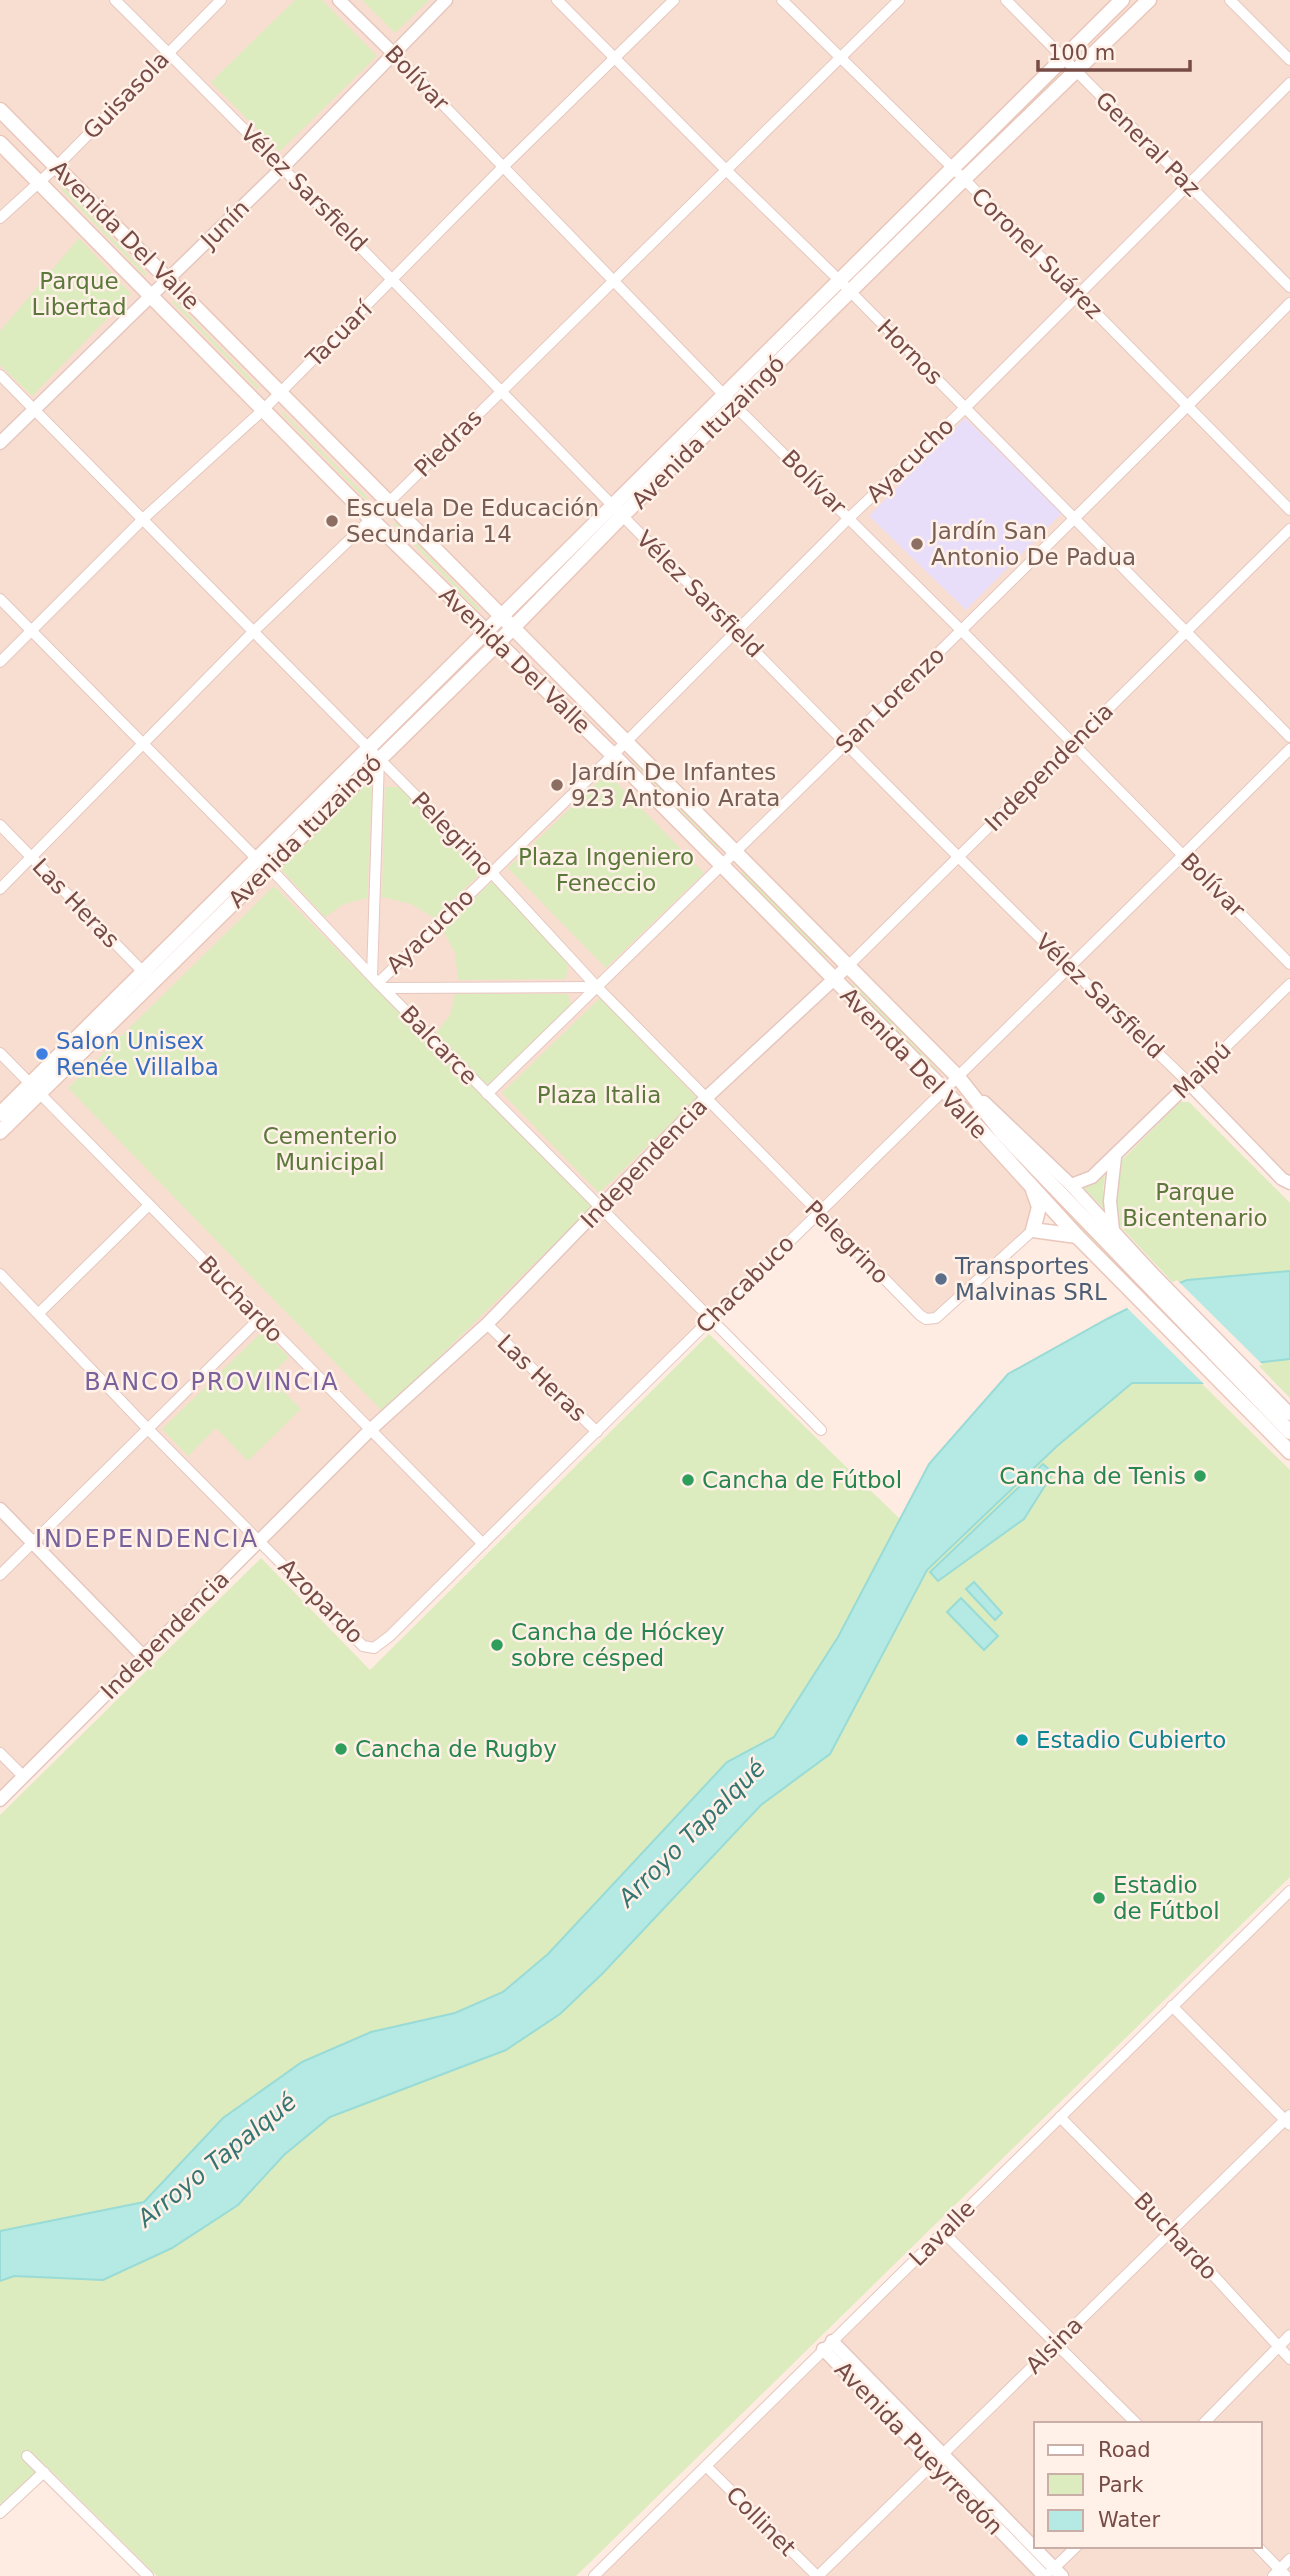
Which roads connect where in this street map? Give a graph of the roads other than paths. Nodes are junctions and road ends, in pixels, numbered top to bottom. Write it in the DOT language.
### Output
graph roads {
  1 [pos="115,0"];
  2 [pos="221,0"];
  3 [pos="339,0"];
  4 [pos="446,0"];
  5 [pos="557,0"];
  6 [pos="674,0"];
  7 [pos="782,0"];
  8 [pos="898,0"];
  9 [pos="1006,0"];
  10 [pos="1122,0"];
  11 [pos="1149,0"];
  12 [pos="1230,0"];
  13 [pos="167,52"];
  14 [pos="395,55"];
  15 [pos="838,57"];
  16 [pos="1063,57"];
  17 [pos="614,59"];
  18 [pos="1290,60"];
  19 [pos="1076,71"];
  20 [pos="1290,83"];
  21 [pos="0,110"];
  22 [pos="0,143"];
  23 [pos="57,166"];
  24 [pos="283,167"];
  25 [pos="503,167"];
  26 [pos="952,167"];
  27 [pos="726,170"];
  28 [pos="964,179"];
  29 [pos="38,181"];
  30 [pos="1187,183"];
  31 [pos="0,218"];
  32 [pos="169,279"];
  33 [pos="394,279"];
  34 [pos="839,280"];
  35 [pos="614,281"];
  36 [pos="1290,287"];
  37 [pos="851,292"];
  38 [pos="1078,295"];
  39 [pos="152,297"];
  40 [pos="1290,303"];
  41 [pos="0,375"];
  42 [pos="280,391"];
  43 [pos="500,391"];
  44 [pos="723,395"];
  45 [pos="735,405"];
  46 [pos="1188,406"];
  47 [pos="965,408"];
  48 [pos="34,410"];
  49 [pos="263,410"];
  50 [pos="0,443"];
  51 [pos="389,502"];
  52 [pos="1290,510"];
  53 [pos="618,511"];
  54 [pos="144,518"];
  55 [pos="849,518"];
  56 [pos="371,519"];
  57 [pos="1075,519"];
  58 [pos="1290,528"];
  59 [pos="0,599"];
  60 [pos="508,622"];
  61 [pos="737,630"];
  62 [pos="961,630"];
  63 [pos="32,631"];
  64 [pos="253,632"];
  65 [pos="1186,632"];
  66 [pos="492,638"];
  67 [pos="0,662"];
  68 [pos="1290,737"];
  69 [pos="626,742"];
  70 [pos="846,742"];
  71 [pos="1073,743"];
  72 [pos="143,744"];
  73 [pos="1290,748"];
  74 [pos="374,753"];
  75 [pos="613,755"];
  76 [pos="0,825"];
  77 [pos="736,853"];
  78 [pos="1183,855"];
  79 [pos="959,856"];
  80 [pos="32,858"];
  81 [pos="263,863"];
  82 [pos="723,866"];
  83 [pos="491,872"];
  84 [pos="0,889"];
  85 [pos="1290,964"];
  86 [pos="848,966"];
  87 [pos="1069,968"];
  88 [pos="148,977"];
  89 [pos="834,980"];
  90 [pos="378,983"];
  91 [pos="1290,985"];
  92 [pos="597,987"];
  93 [pos="0,1053"];
  94 [pos="958,1077"];
  95 [pos="1189,1083"];
  96 [pos="34,1088"];
  97 [pos="944,1090"];
  98 [pos="487,1094"];
  99 [pos="707,1097"];
  100 [pos="0,1114"];
  101 [pos="0,1132"];
  102 [pos="1115,1157"];
  103 [pos="1290,1183"];
  104 [pos="1031,1185"];
  105 [pos="1071,1185"];
  106 [pos="149,1205"];
  107 [pos="601,1208"];
  108 [pos="817,1213"];
  109 [pos="1032,1230"];
  110 [pos="1112,1230"];
  111 [pos="1077,1236"];
  112 [pos="0,1274"];
  113 [pos="1150,1280"];
  114 [pos="39,1313"];
  115 [pos="260,1318"];
  116 [pos="709,1319"];
  117 [pos="487,1324"];
  118 [pos="1249,1391"];
  119 [pos="1290,1414"];
  120 [pos="147,1427"];
  121 [pos="821,1430"];
  122 [pos="369,1431"];
  123 [pos="597,1432"];
  124 [pos="1290,1432"];
  125 [pos="1290,1452"];
  126 [pos="0,1508"];
  127 [pos="260,1541"];
  128 [pos="34,1542"];
  129 [pos="483,1544"];
  130 [pos="0,1575"];
  131 [pos="382,1644"];
  132 [pos="143,1656"];
  133 [pos="0,1753"];
  134 [pos="24,1777"];
  135 [pos="0,1800"];
  136 [pos="1288,1895"];
  137 [pos="1172,2006"];
  138 [pos="1060,2117"];
  139 [pos="1288,2120"];
  140 [pos="1172,2230"];
  141 [pos="943,2232"];
  142 [pos="1290,2335"];
  143 [pos="1056,2343"];
  144 [pos="828,2345"];
  145 [pos="1278,2346"];
  146 [pos="1290,2358"];
  147 [pos="1135,2422"];
  148 [pos="1205,2422"];
  149 [pos="27,2456"];
  150 [pos="939,2459"];
  151 [pos="706,2466"];
  152 [pos="44,2472"];
  153 [pos="0,2513"];
  154 [pos="1075,2548"];
  155 [pos="1259,2548"];
  156 [pos="1290,2559"];
  157 [pos="1051,2574"];
  158 [pos="1279,2574"];
  159 [pos="144,2575"];
  160 [pos="594,2576"];
  161 [pos="818,2576"];
  1 -- 13 [label="street, Vélez Sarsfield"];
  2 -- 13 [label="street, Guisasola"];
  3 -- 14 [label="street, Bolívar"];
  4 -- 14 [label="street, Junín"];
  5 -- 17 [label="street, Hornos"];
  6 -- 17 [label="street, Tacuarí"];
  7 -- 15 [label="street, Coronel Suárez"];
  8 -- 15 [label="street, Piedras"];
  9 -- 16 [label="street, General Paz"];
  10 -- 16 [label="main road, Avenida Ituzaingó"];
  11 -- 19 [label="main road, Avenida Ituzaingó"];
  12 -- 18 [label="street"];
  13 -- 23 [label="street, Guisasola"];
  13 -- 24 [label="street, Vélez Sarsfield"];
  14 -- 24 [label="street, Junín"];
  14 -- 25 [label="street, Bolívar"];
  15 -- 26 [label="street, Coronel Suárez"];
  15 -- 27 [label="street, Piedras"];
  16 -- 19 [label="street, General Paz"];
  16 -- 26 [label="main road, Avenida Ituzaingó"];
  17 -- 25 [label="street, Tacuarí"];
  17 -- 27 [label="street, Hornos"];
  19 -- 28 [label="main road, Avenida Ituzaingó"];
  19 -- 30 [label="street, General Paz"];
  20 -- 30 [label="street, Ayacucho"];
  21 -- 23 [label="main road, Avenida Del Valle"];
  22 -- 29 [label="main road, Avenida Del Valle"];
  23 -- 29 [label="street, Guisasola"];
  23 -- 32 [label="main road, Avenida Del Valle"];
  24 -- 32 [label="street, Junín"];
  24 -- 33 [label="street, Vélez Sarsfield"];
  25 -- 33 [label="street, Tacuarí"];
  25 -- 35 [label="street, Bolívar"];
  26 -- 28 [label="street, Coronel Suárez"];
  26 -- 34 [label="main road, Avenida Ituzaingó"];
  27 -- 34 [label="street, Hornos"];
  27 -- 35 [label="street, Piedras"];
  28 -- 37 [label="main road, Avenida Ituzaingó"];
  28 -- 38 [label="street, Coronel Suárez"];
  29 -- 31 [label="street, Guisasola"];
  29 -- 39 [label="main road, Avenida Del Valle"];
  30 -- 36 [label="street, General Paz"];
  30 -- 38 [label="street, Ayacucho"];
  32 -- 39 [label="street, Junín"];
  32 -- 42 [label="main road, Avenida Del Valle"];
  33 -- 42 [label="street, Tacuarí"];
  33 -- 43 [label="street, Vélez Sarsfield"];
  34 -- 37 [label="street, Hornos"];
  34 -- 44 [label="main road, Avenida Ituzaingó"];
  35 -- 43 [label="street, Piedras"];
  35 -- 44 [label="street, Bolívar"];
  37 -- 45 [label="main road, Avenida Ituzaingó"];
  37 -- 47 [label="street, Hornos"];
  38 -- 46 [label="street, Coronel Suárez"];
  38 -- 47 [label="street, Ayacucho"];
  39 -- 48 [label="street, Junín"];
  39 -- 49 [label="main road, Avenida Del Valle"];
  40 -- 46 [label="street, San Lorenzo"];
  41 -- 48 [label="street, Pelegrino"];
  42 -- 49 [label="street, Tacuarí"];
  42 -- 51 [label="main road, Avenida Del Valle"];
  43 -- 51 [label="street, Piedras"];
  43 -- 53 [label="street, Vélez Sarsfield"];
  44 -- 45 [label="street, Bolívar"];
  44 -- 53 [label="main road, Avenida Ituzaingó"];
  45 -- 53 [label="main road, Avenida Ituzaingó"];
  45 -- 55 [label="street, Bolívar"];
  46 -- 52 [label="street, Coronel Suárez"];
  46 -- 57 [label="street, San Lorenzo"];
  47 -- 55 [label="street, Ayacucho"];
  47 -- 57 [label="street, Hornos"];
  48 -- 50 [label="street, Junín"];
  48 -- 54 [label="street, Pelegrino"];
  49 -- 54 [label="street, Tacuarí"];
  49 -- 56 [label="main road, Avenida Del Valle"];
  51 -- 56 [label="street, Piedras"];
  51 -- 60 [label="main road, Avenida Del Valle"];
  53 -- 60 [label="main road, Avenida Ituzaingó"];
  53 -- 61 [label="street, Vélez Sarsfield"];
  54 -- 63 [label="street, Tacuarí"];
  54 -- 64 [label="street, Pelegrino"];
  55 -- 61 [label="street, Ayacucho"];
  55 -- 62 [label="street, Bolívar"];
  56 -- 64 [label="street, Piedras"];
  56 -- 66 [label="main road, Avenida Del Valle"];
  57 -- 62 [label="street, San Lorenzo"];
  57 -- 65 [label="street, Hornos"];
  58 -- 65 [label="street, Independencia"];
  59 -- 63 [label="street, Balcarce"];
  60 -- 66 [label="main road, Avenida Ituzaingó"];
  60 -- 69 [label="main road, Avenida Del Valle"];
  61 -- 69 [label="street, Ayacucho"];
  61 -- 70 [label="street, Vélez Sarsfield"];
  62 -- 70 [label="street, San Lorenzo"];
  62 -- 71 [label="street, Bolívar"];
  63 -- 67 [label="street, Tacuarí"];
  63 -- 72 [label="street, Balcarce"];
  64 -- 72 [label="street, Piedras"];
  64 -- 74 [label="street, Pelegrino"];
  65 -- 68 [label="street, Hornos"];
  65 -- 71 [label="street, Independencia"];
  66 -- 74 [label="main road, Avenida Ituzaingó"];
  66 -- 75 [label="main road, Avenida Del Valle"];
  69 -- 75 [label="street, Ayacucho"];
  69 -- 77 [label="main road, Avenida Del Valle"];
  70 -- 77 [label="street, San Lorenzo"];
  70 -- 79 [label="street, Vélez Sarsfield"];
  71 -- 78 [label="street, Bolívar"];
  71 -- 79 [label="street, Independencia"];
  72 -- 80 [label="street, Piedras"];
  72 -- 81 [label="street, Balcarce"];
  73 -- 78 [label="street, Chacabuco"];
  74 -- 81 [label="main road, Avenida Ituzaingó"];
  74 -- 83 [label="street, Pelegrino"];
  74 -- 90 [label="street"];
  75 -- 82 [label="main road, Avenida Del Valle"];
  75 -- 83 [label="street, Ayacucho"];
  76 -- 80 [label="street, Las Heras"];
  77 -- 82 [label="street, San Lorenzo"];
  77 -- 86 [label="main road, Avenida Del Valle"];
  78 -- 85 [label="street, Bolívar"];
  78 -- 87 [label="street, Chacabuco"];
  79 -- 86 [label="street, Independencia"];
  79 -- 87 [label="street, Vélez Sarsfield"];
  80 -- 84 [label="street, Piedras"];
  80 -- 88 [label="street, Las Heras"];
  81 -- 88 [label="main road, Avenida Ituzaingó"];
  81 -- 90 [label="street, Balcarce"];
  82 -- 89 [label="main road, Avenida Del Valle"];
  82 -- 92 [label="street, San Lorenzo"];
  83 -- 90 [label="street, Ayacucho"];
  83 -- 92 [label="street, Pelegrino"];
  86 -- 89 [label="street, Independencia"];
  86 -- 94 [label="main road, Avenida Del Valle"];
  87 -- 94 [label="street, Chacabuco"];
  87 -- 95 [label="street, Vélez Sarsfield"];
  88 -- 96 [label="main road, Avenida Ituzaingó"];
  89 -- 97 [label="main road, Avenida Del Valle"];
  89 -- 99 [label="street, Independencia"];
  90 -- 92 [label="street"];
  90 -- 98 [label="street, Balcarce"];
  91 -- 95 [label="street, Maipú"];
  92 -- 98 [label="street, San Lorenzo"];
  92 -- 99 [label="street, Pelegrino"];
  93 -- 96 [label="street, Buchardo"];
  94 -- 97 [label="street, Chacabuco"];
  94 -- 105 [label="street, Avenida Del Valle"];
  94 -- 113 [label="main road, Avenida Del Valle"];
  95 -- 102 [label="street, Maipú"];
  95 -- 103 [label="street, Vélez Sarsfield"];
  96 -- 100 [label="main road, Avenida Ituzaingó"];
  96 -- 101 [label="main road, Avenida Ituzaingó"];
  96 -- 106 [label="street, Buchardo"];
  97 -- 104 [label="main road, Avenida Del Valle"];
  97 -- 108 [label="street, Chacabuco"];
  98 -- 107 [label="street, Balcarce"];
  99 -- 107 [label="street, Independencia"];
  99 -- 108 [label="street, Pelegrino"];
  102 -- 105 [label="street, Maipú"];
  102 -- 110 [label="street"];
  104 -- 109 [label="main road"];
  104 -- 111 [label="main road, Avenida Del Valle"];
  105 -- 110 [label="street, Avenida Del Valle"];
  106 -- 114 [label="street"];
  106 -- 115 [label="street, Buchardo"];
  107 -- 116 [label="street, Balcarce"];
  107 -- 117 [label="street, Independencia"];
  108 -- 109 [label="street, Pelegrino"];
  108 -- 116 [label="street, Chacabuco"];
  109 -- 111 [label="main road"];
  110 -- 113 [label="street, Avenida Del Valle"];
  111 -- 118 [label="main road, Avenida Del Valle"];
  112 -- 114 [label="street, Azopardo"];
  113 -- 118 [label="main road, Avenida Del Valle"];
  114 -- 120 [label="street, Azopardo"];
  115 -- 120 [label="street"];
  115 -- 122 [label="street, Buchardo"];
  116 -- 121 [label="street, Balcarce"];
  116 -- 123 [label="street, Chacabuco"];
  117 -- 122 [label="street, Independencia"];
  117 -- 123 [label="street, Las Heras"];
  118 -- 119 [label="street, Avenida Del Valle"];
  118 -- 124 [label="main road, Avenida Del Valle"];
  118 -- 125 [label="main road, Avenida Del Valle"];
  120 -- 127 [label="street, Azopardo"];
  120 -- 128 [label="street"];
  122 -- 127 [label="street, Independencia"];
  122 -- 129 [label="street, Buchardo"];
  123 -- 129 [label="street, Chacabuco"];
  126 -- 128 [label="street"];
  127 -- 131 [label="street, Azopardo"];
  127 -- 132 [label="street, Independencia"];
  128 -- 130 [label="street"];
  128 -- 132 [label="street"];
  129 -- 131 [label="street, Chacabuco"];
  132 -- 134 [label="street, Independencia"];
  133 -- 134 [label="street"];
  134 -- 135 [label="street, Independencia"];
  136 -- 137 [label="street, Lavalle"];
  137 -- 138 [label="street, Lavalle"];
  137 -- 139 [label="street"];
  138 -- 140 [label="street, Buchardo"];
  138 -- 141 [label="street, Lavalle"];
  139 -- 140 [label="street, Alsina"];
  140 -- 143 [label="street, Alsina"];
  140 -- 145 [label="street, Buchardo"];
  141 -- 143 [label="street"];
  141 -- 144 [label="street, Lavalle"];
  142 -- 145 [label="street"];
  143 -- 147 [label="street"];
  143 -- 150 [label="street, Alsina"];
  144 -- 150 [label="street, Avenida Pueyrredón"];
  144 -- 151 [label="street, Lavalle"];
  145 -- 146 [label="street, Buchardo"];
  145 -- 148 [label="street"];
  149 -- 152 [label="street"];
  150 -- 157 [label="street, Avenida Pueyrredón"];
  150 -- 161 [label="street, Alsina"];
  151 -- 160 [label="street, Lavalle"];
  151 -- 161 [label="street, Collinet"];
  152 -- 153 [label="street"];
  152 -- 159 [label="street"];
  154 -- 157 [label="street"];
  155 -- 158 [label="street"];
  156 -- 158 [label="street"];
}
